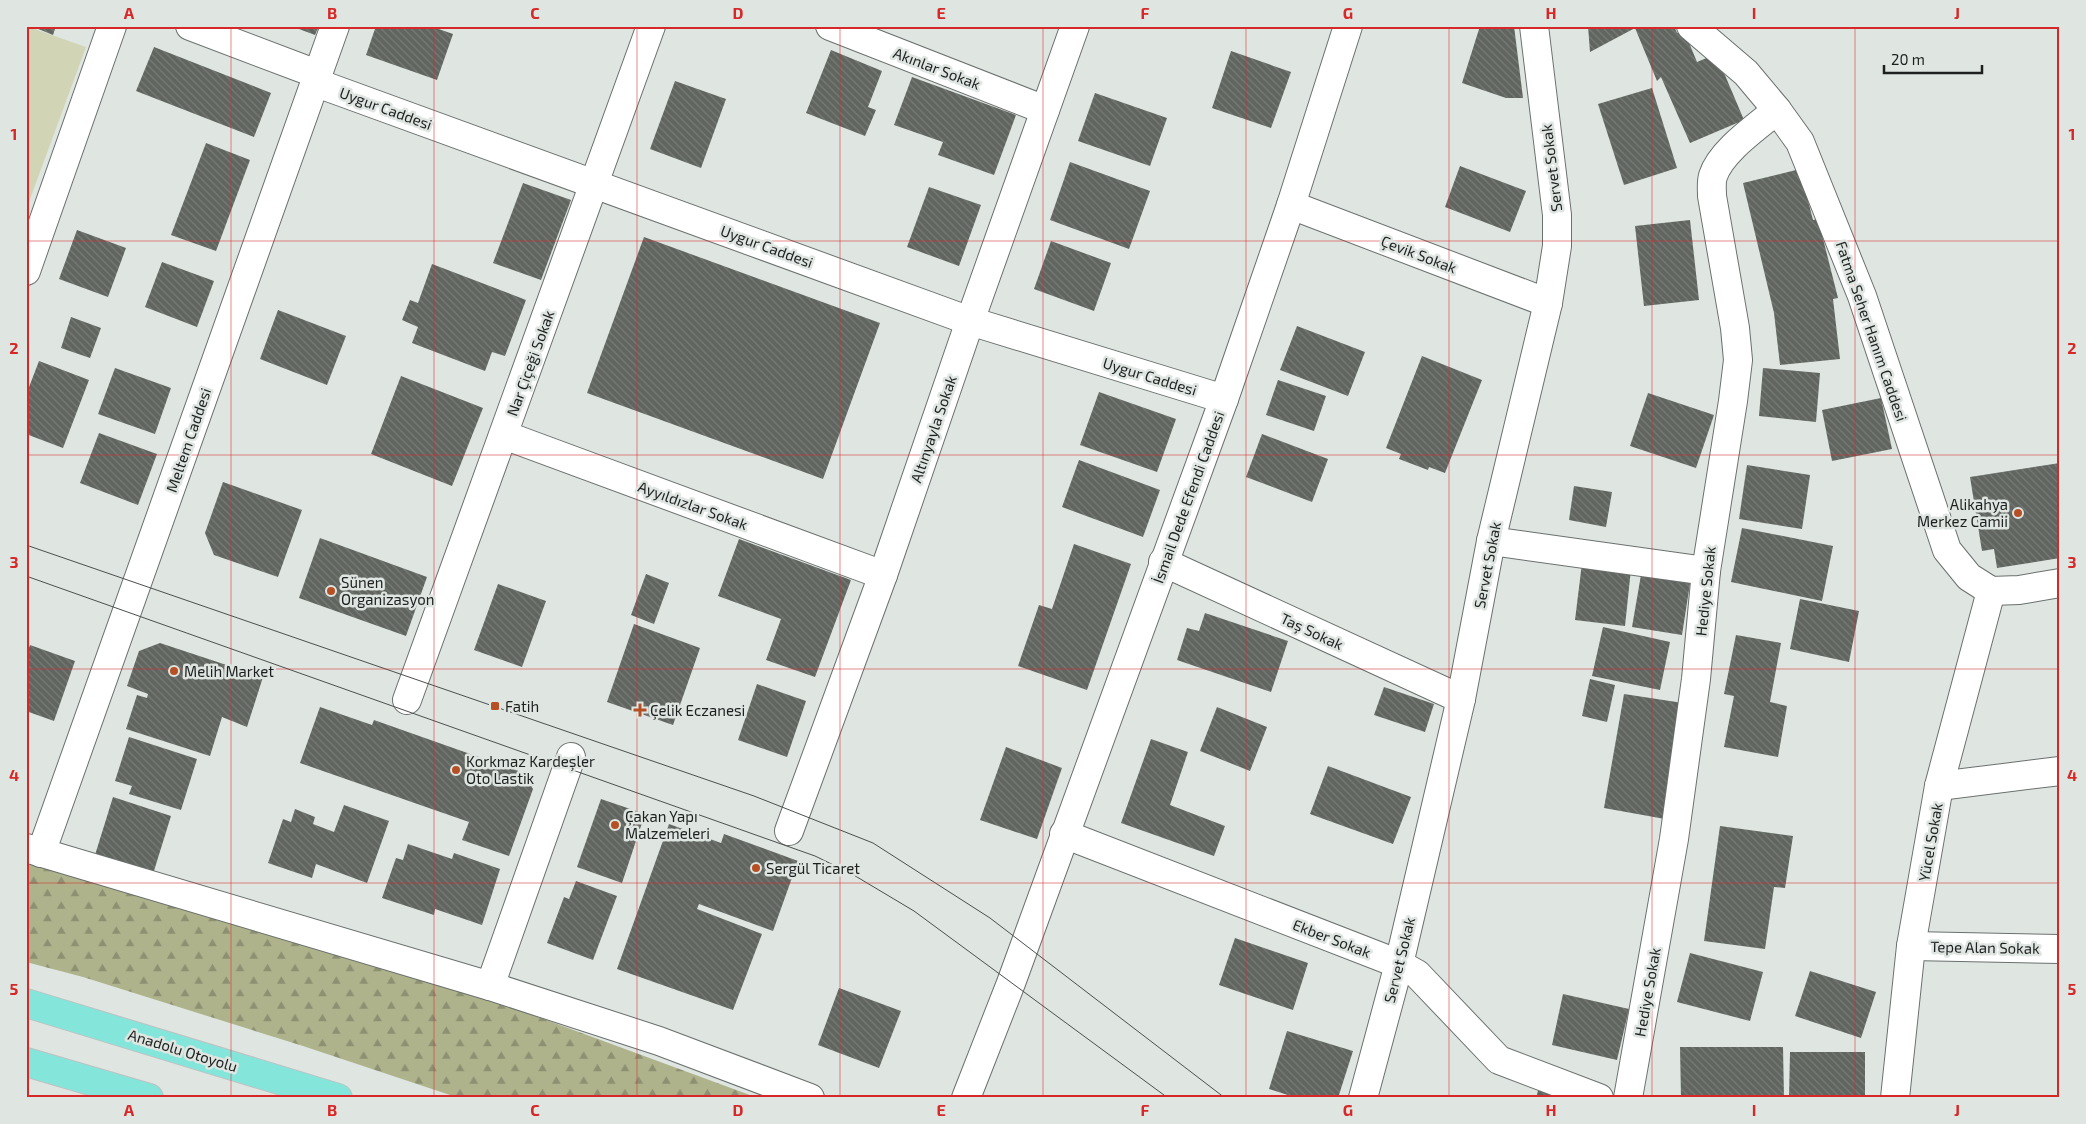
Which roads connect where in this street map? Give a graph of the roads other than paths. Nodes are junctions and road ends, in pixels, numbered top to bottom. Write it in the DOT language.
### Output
graph roads {
  1 [pos="112,26"];
  2 [pos="190,26"];
  3 [pos="335,26"];
  4 [pos="652,26"];
  5 [pos="1075,26"];
  6 [pos="1348,26"];
  7 [pos="1534,26"];
  8 [pos="1691,26"];
  9 [pos="832,27"];
  10 [pos="315,78"];
  11 [pos="1045,110"];
  12 [pos="1777,110"];
  13 [pos="595,183"];
  14 [pos="1290,205"];
  15 [pos="26,271"];
  16 [pos="1548,303"];
  17 [pos="970,321"];
  18 [pos="1224,399"];
  19 [pos="504,436"];
  20 [pos="1491,541"];
  21 [pos="1164,562"];
  22 [pos="1706,570"];
  23 [pos="883,575"];
  24 [pos="2060,582"];
  25 [pos="1991,591"];
  26 [pos="1461,699"];
  27 [pos="407,700"];
  28 [pos="571,757"];
  29 [pos="2060,771"];
  30 [pos="1939,786"];
  31 [pos="788,831"];
  32 [pos="1064,834"];
  33 [pos="34,850"];
  34 [pos="1911,946"];
  35 [pos="2060,949"];
  36 [pos="1399,964"];
  37 [pos="490,986"];
  38 [pos="26,1003"];
  39 [pos="26,1062"];
  40 [pos="148,1098"];
  41 [pos="338,1098"];
  42 [pos="810,1098"];
  43 [pos="966,1098"];
  44 [pos="1363,1098"];
  45 [pos="1599,1098"];
  46 [pos="1628,1098"];
  47 [pos="1895,1098"];
  1 -- 15 [label="street"];
  2 -- 10 [label="street, Uygur Caddesi"];
  3 -- 10 [label="street, Meltem Caddesi"];
  4 -- 13 [label="street, Nar Çiçeği Sokak"];
  5 -- 11 [label="street, Altınyayla Sokak"];
  6 -- 14 [label="street, İsmail Dede Efendi Caddesi"];
  7 -- 16 [label="street, Servet Sokak"];
  8 -- 12 [label="street, Fatma Seher Hanım Caddesi"];
  9 -- 11 [label="street, Akınlar Sokak"];
  10 -- 13 [label="street, Uygur Caddesi"];
  10 -- 33 [label="street, Meltem Caddesi"];
  11 -- 17 [label="street, Altınyayla Sokak"];
  12 -- 22 [label="street, Hediye Sokak"];
  12 -- 25 [label="street, Fatma Seher Hanım Caddesi"];
  13 -- 17 [label="street, Uygur Caddesi"];
  13 -- 19 [label="street, Nar Çiçeği Sokak"];
  14 -- 16 [label="street, Çevik Sokak"];
  14 -- 18 [label="street, İsmail Dede Efendi Caddesi"];
  16 -- 20 [label="street, Servet Sokak"];
  17 -- 18 [label="street, Uygur Caddesi"];
  17 -- 23 [label="street, Altınyayla Sokak"];
  18 -- 21 [label="street, İsmail Dede Efendi Caddesi"];
  19 -- 23 [label="street, Ayyıldızlar Sokak"];
  19 -- 27 [label="street, Nar Çiçeği Sokak"];
  20 -- 22 [label="street"];
  20 -- 26 [label="street, Servet Sokak"];
  21 -- 26 [label="street, Taş Sokak"];
  21 -- 32 [label="street, İsmail Dede Efendi Caddesi"];
  22 -- 46 [label="street, Hediye Sokak"];
  23 -- 31 [label="street, Altınyayla Sokak"];
  24 -- 25 [label="street"];
  25 -- 30 [label="street, Yücel Sokak"];
  26 -- 36 [label="street, Servet Sokak"];
  28 -- 37 [label="street"];
  29 -- 30 [label="street"];
  30 -- 34 [label="street, Yücel Sokak"];
  32 -- 36 [label="street, Ekber Sokak"];
  32 -- 43 [label="street, İsmail Dede Efendi Caddesi"];
  33 -- 37 [label="street"];
  34 -- 35 [label="street, Tepe Alan Sokak"];
  34 -- 47 [label="street, Yücel Sokak"];
  36 -- 44 [label="street, Servet Sokak"];
  36 -- 45 [label="street, Ekber Sokak"];
  37 -- 42 [label="street"];
  38 -- 41 [label="highway, Anadolu Otoyolu"];
  39 -- 40 [label="highway"];
}
